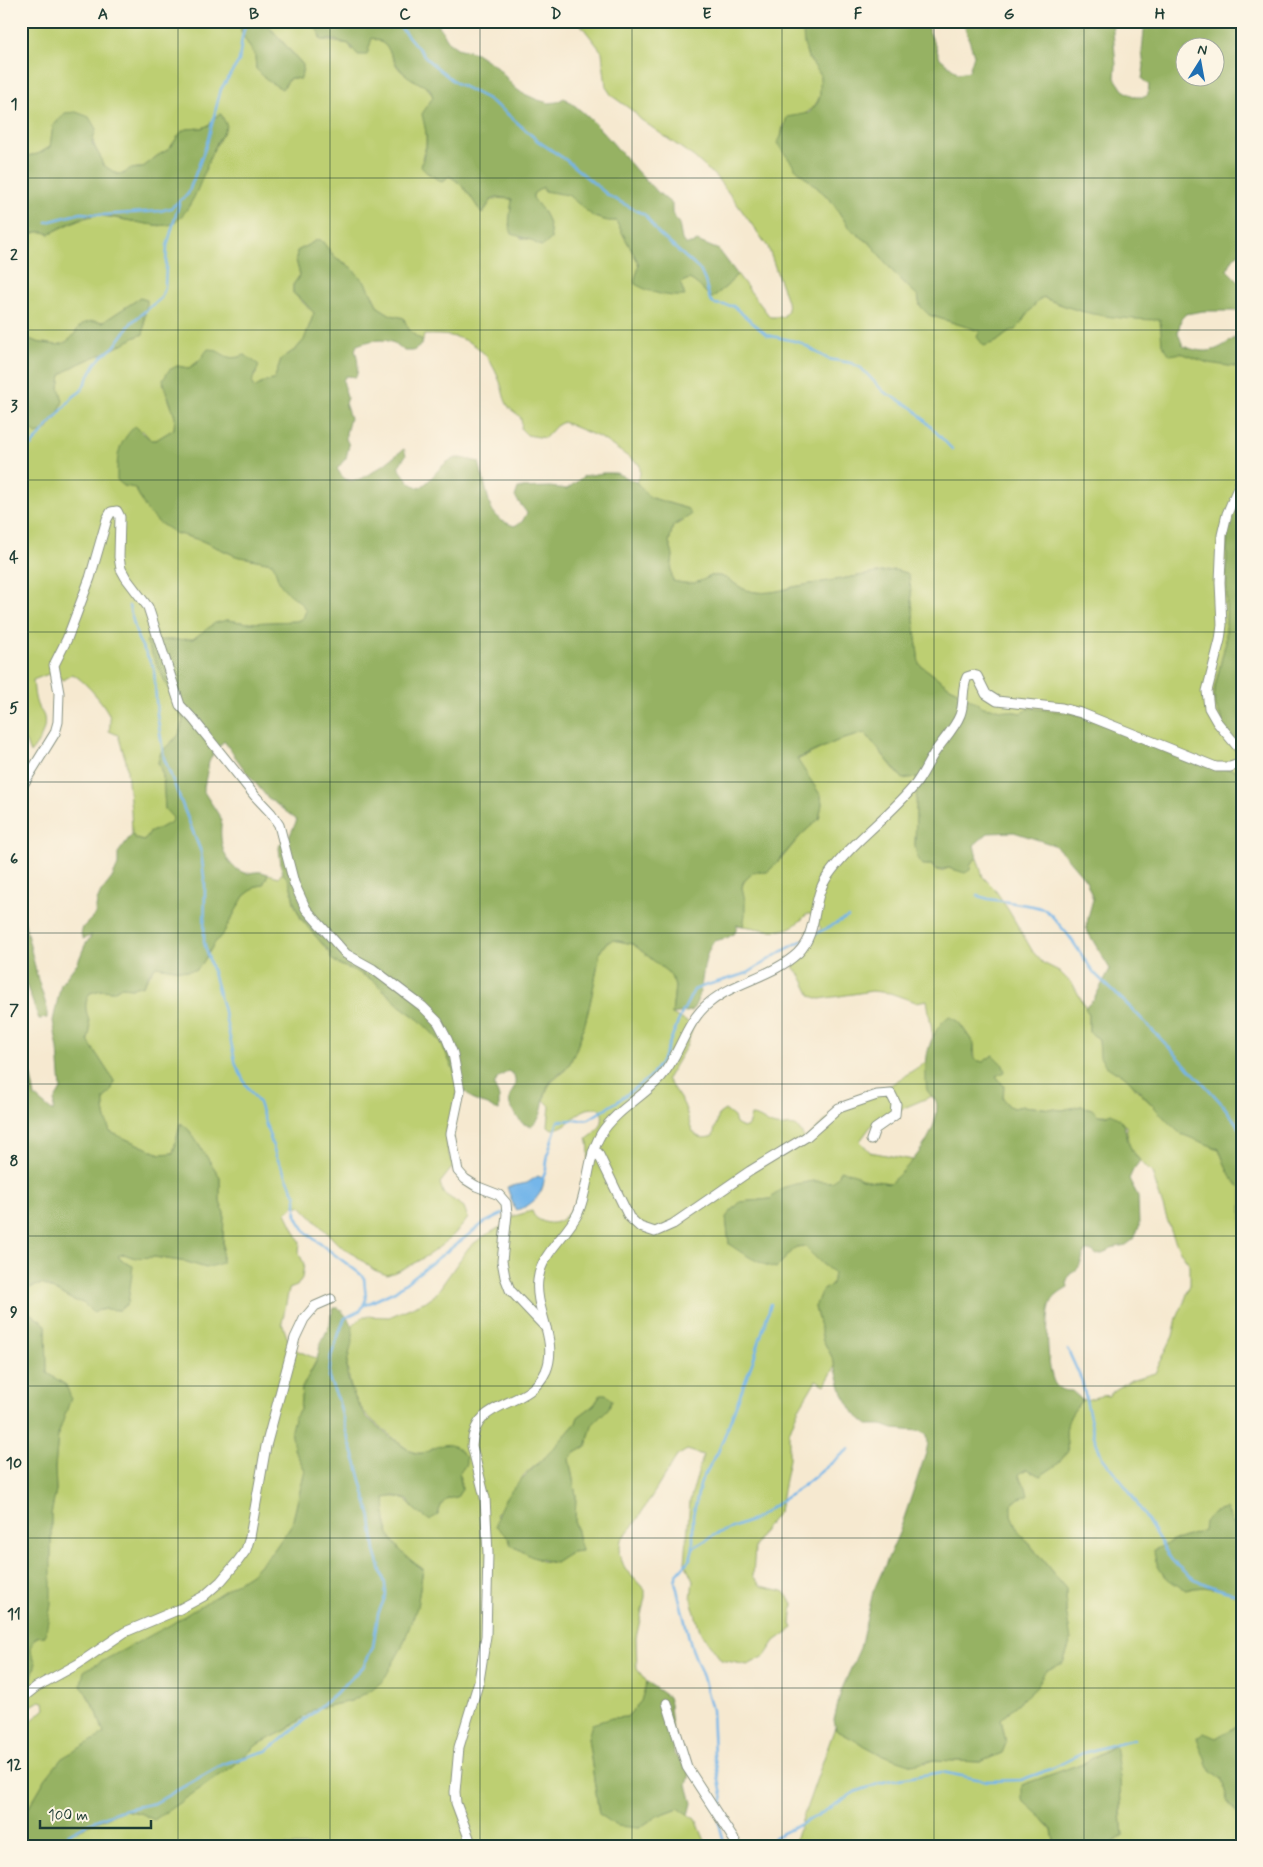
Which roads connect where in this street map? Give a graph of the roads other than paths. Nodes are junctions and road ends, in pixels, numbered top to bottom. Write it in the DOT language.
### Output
graph roads {
  1 [pos="1242,478"];
  2 [pos="1242,752"];
  3 [pos="1242,763"];
  4 [pos="21,788"];
  5 [pos="871,1140"];
  6 [pos="593,1152"];
  7 [pos="331,1299"];
  8 [pos="546,1329"];
  9 [pos="21,1699"];
  10 [pos="667,1703"];
  11 [pos="472,1846"];
  12 [pos="738,1846"];
  1 -- 2 [label="street"];
  3 -- 6 [label="street"];
  4 -- 8 [label="street"];
  5 -- 6 [label="street"];
  6 -- 8 [label="street"];
  7 -- 9 [label="street"];
  8 -- 11 [label="street"];
  10 -- 12 [label="street"];
}
